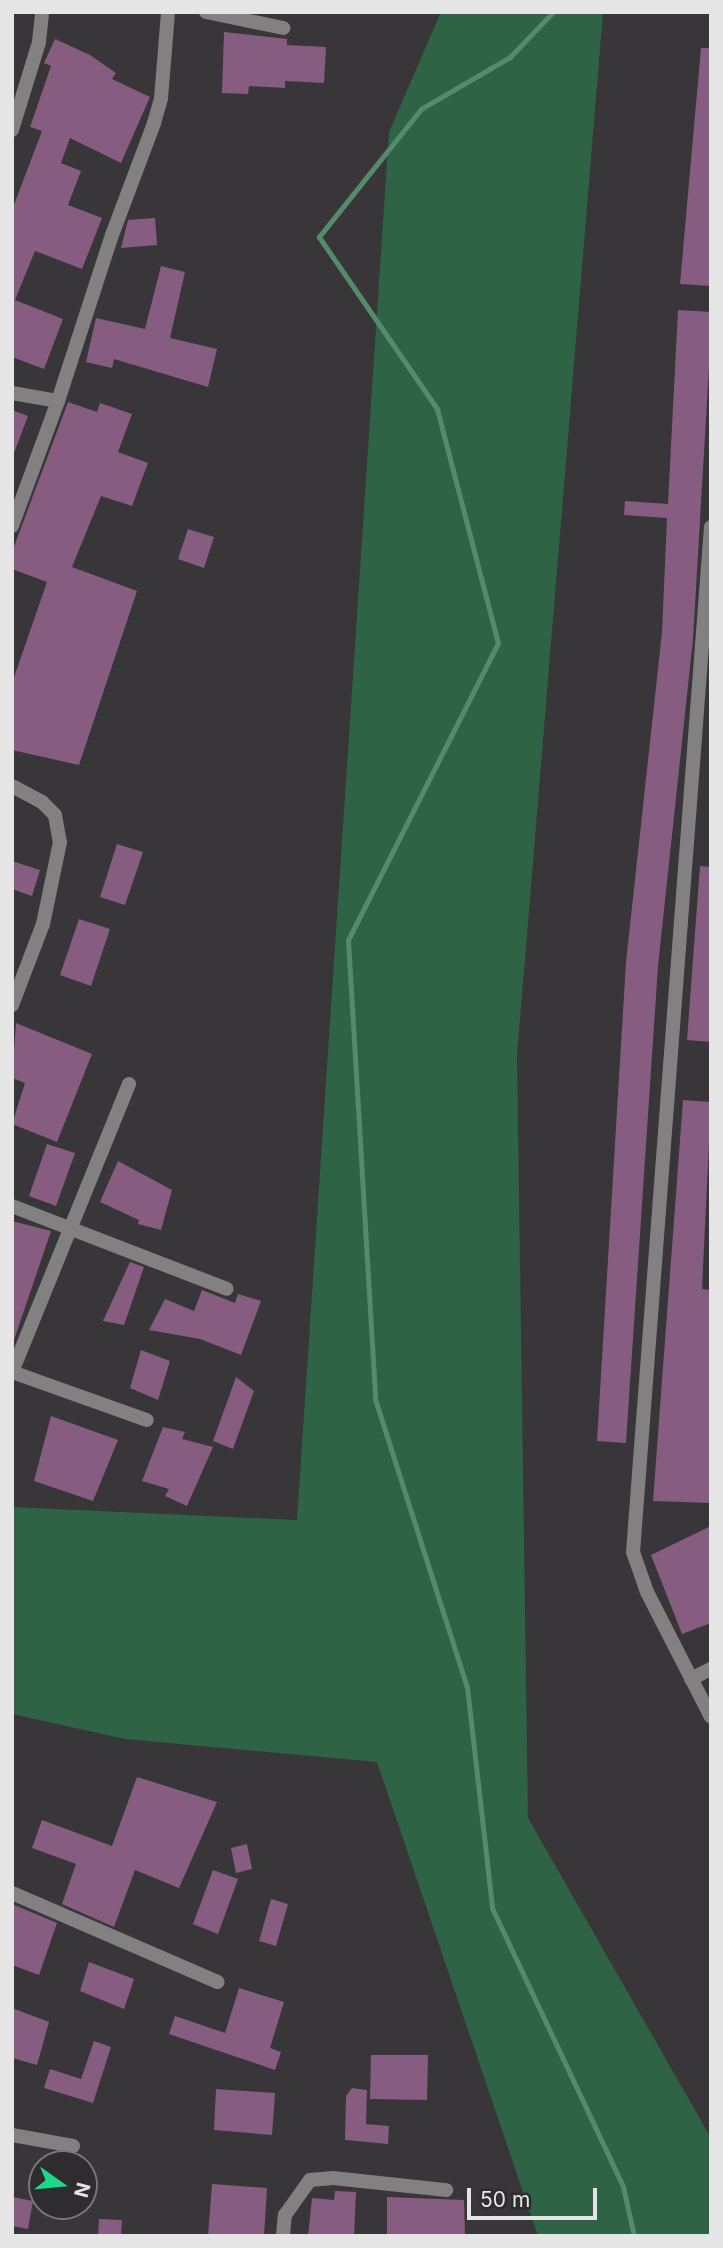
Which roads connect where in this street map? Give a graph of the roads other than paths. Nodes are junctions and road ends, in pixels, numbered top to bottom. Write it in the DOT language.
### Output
graph roads {
  1 [pos="42,12"];
  2 [pos="168,12"];
  3 [pos="206,12"];
  4 [pos="283,29"];
  5 [pos="12,130"];
  6 [pos="12,393"];
  7 [pos="58,401"];
  8 [pos="12,526"];
  9 [pos="711,527"];
  10 [pos="12,786"];
  11 [pos="12,1005"];
  12 [pos="129,1084"];
  13 [pos="12,1206"];
  14 [pos="68,1226"];
  15 [pos="227,1289"];
  16 [pos="147,1420"];
  17 [pos="711,1669"];
  18 [pos="691,1679"];
  19 [pos="711,1717"];
  20 [pos="12,1893"];
  21 [pos="218,1982"];
  22 [pos="12,2135"];
  23 [pos="73,2146"];
  24 [pos="446,2190"];
  25 [pos="283,2236"];
  1 -- 5 [label="street"];
  2 -- 7 [label="street"];
  3 -- 4 [label="street"];
  6 -- 7 [label="street"];
  7 -- 8 [label="street"];
  9 -- 18 [label="street"];
  10 -- 11 [label="street"];
  12 -- 14 [label="street"];
  13 -- 14 [label="street"];
  14 -- 15 [label="street"];
  14 -- 16 [label="street"];
  17 -- 18 [label="street"];
  18 -- 19 [label="street"];
  20 -- 21 [label="street"];
  22 -- 23 [label="street"];
  24 -- 25 [label="street"];
}
